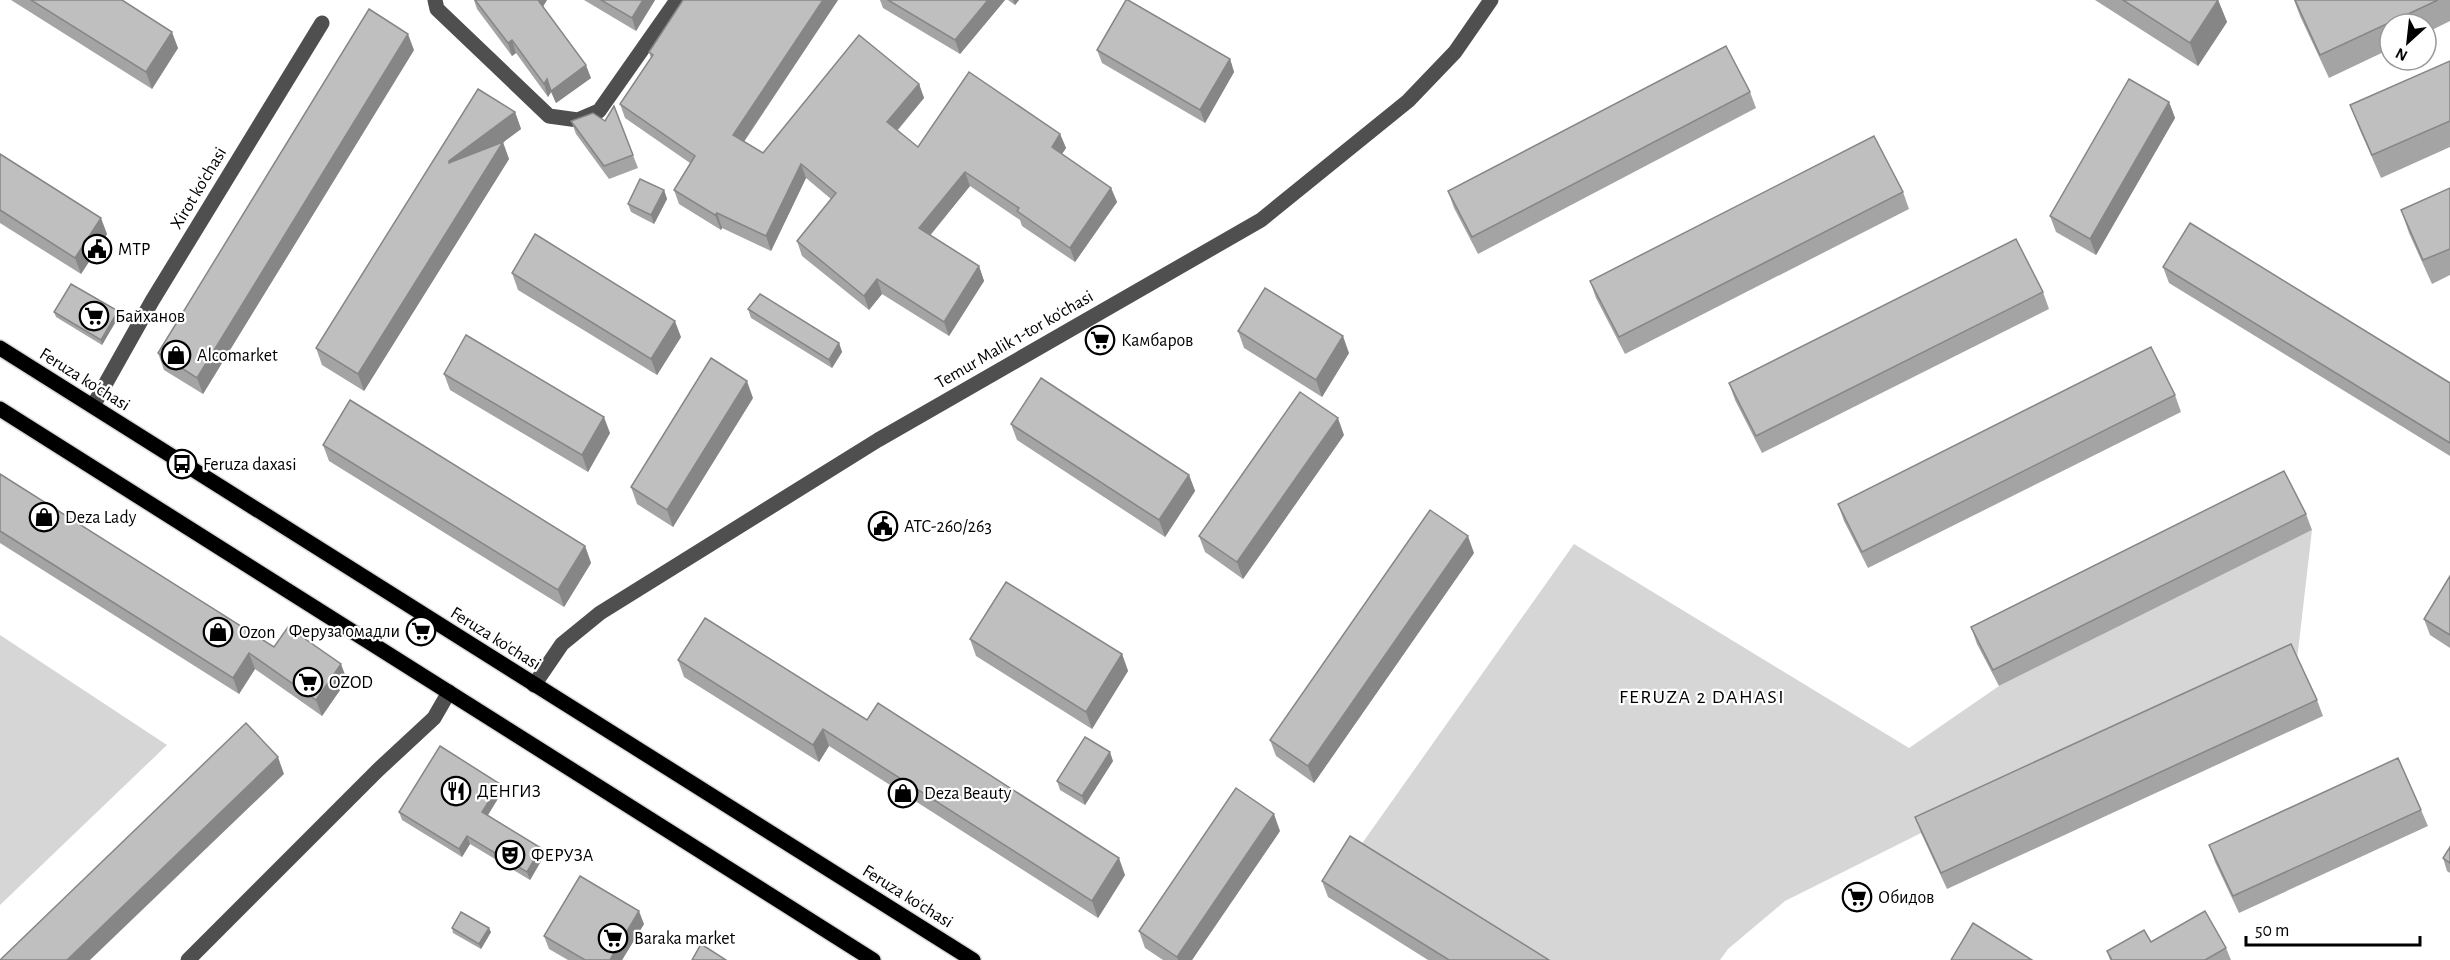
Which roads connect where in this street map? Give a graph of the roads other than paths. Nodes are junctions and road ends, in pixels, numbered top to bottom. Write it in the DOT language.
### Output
graph roads {
  1 [pos="435,0"];
  2 [pos="677,0"];
  3 [pos="1491,0"];
  4 [pos="322,23"];
  5 [pos="0,348"];
  6 [pos="93,406"];
  7 [pos="0,409"];
  8 [pos="534,685"];
  9 [pos="449,692"];
  10 [pos="188,960"];
  11 [pos="873,960"];
  12 [pos="973,960"];
  1 -- 2 [label="street"];
  3 -- 8 [label="street, Temur Malik 1-tor ko'chasi"];
  4 -- 6 [label="street, Xirot ko'chasi"];
  5 -- 6 [label="main road, Feruza ko'chasi"];
  6 -- 8 [label="main road, Feruza ko'chasi"];
  7 -- 9 [label="main road"];
  8 -- 12 [label="main road, Feruza ko'chasi"];
  9 -- 10 [label="street"];
  9 -- 11 [label="main road"];
}
